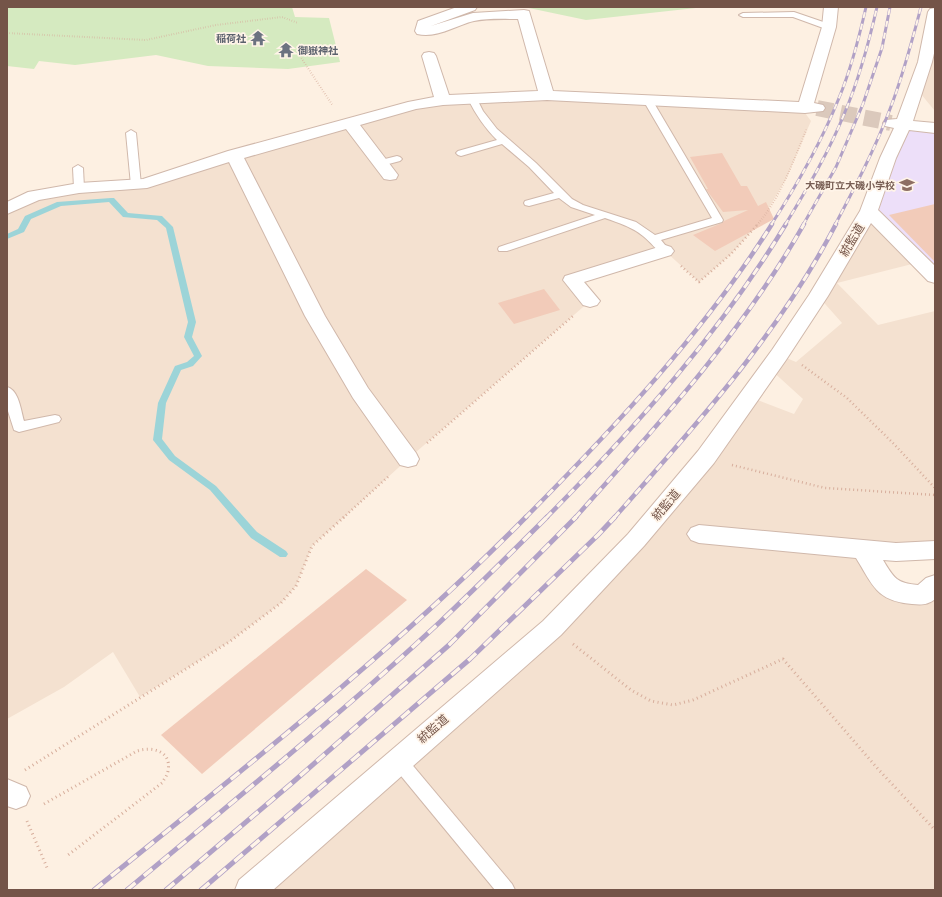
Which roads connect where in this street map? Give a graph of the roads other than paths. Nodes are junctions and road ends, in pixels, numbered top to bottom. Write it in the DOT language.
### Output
graph roads {
  1 [pos="470,7"];
  2 [pos="831,7"];
  3 [pos="935,13"];
  4 [pos="743,15"];
  5 [pos="829,27"];
  6 [pos="425,43"];
  7 [pos="547,95"];
  8 [pos="473,99"];
  9 [pos="443,100"];
  10 [pos="648,100"];
  11 [pos="347,124"];
  12 [pos="897,124"];
  13 [pos="935,128"];
  14 [pos="131,133"];
  15 [pos="503,141"];
  16 [pos="461,153"];
  17 [pos="234,155"];
  18 [pos="397,159"];
  19 [pos="78,168"];
  20 [pos="385,169"];
  21 [pos="136,185"];
  22 [pos="79,188"];
  23 [pos="561,194"];
  24 [pos="529,203"];
  25 [pos="7,208"];
  26 [pos="869,211"];
  27 [pos="605,215"];
  28 [pos="660,245"];
  29 [pos="503,248"];
  30 [pos="935,277"];
  31 [pos="590,301"];
  32 [pos="7,391"];
  33 [pos="55,419"];
  34 [pos="408,459"];
  35 [pos="699,534"];
  36 [pos="863,548"];
  37 [pos="935,550"];
  38 [pos="935,585"];
  39 [pos="398,760"];
  40 [pos="250,890"];
  41 [pos="506,890"];
  1 -- 6 [label="street"];
  2 -- 5 [label="street"];
  3 -- 12 [label="street, 統監道"];
  4 -- 5 [label="lane"];
  5 -- 10 [label="street"];
  6 -- 7 [label="street"];
  6 -- 9 [label="street"];
  7 -- 8 [label="street"];
  7 -- 10 [label="street"];
  8 -- 9 [label="street"];
  8 -- 15 [label="lane"];
  9 -- 11 [label="street"];
  10 -- 28 [label="lane"];
  11 -- 17 [label="street"];
  11 -- 20 [label="street"];
  12 -- 13 [label="street"];
  12 -- 26 [label="street, 統監道"];
  14 -- 21 [label="lane"];
  15 -- 16 [label="lane"];
  15 -- 23 [label="lane"];
  17 -- 21 [label="street"];
  17 -- 34 [label="street"];
  18 -- 20 [label="lane"];
  19 -- 22 [label="lane"];
  21 -- 22 [label="street"];
  22 -- 25 [label="street"];
  23 -- 24 [label="lane"];
  23 -- 27 [label="lane"];
  26 -- 30 [label="street"];
  26 -- 39 [label="street, 統監道"];
  27 -- 28 [label="lane"];
  27 -- 29 [label="lane"];
  28 -- 31 [label="street"];
  32 -- 33 [label="lane"];
  35 -- 36 [label="street"];
  36 -- 37 [label="street"];
  36 -- 38 [label="street"];
  39 -- 40 [label="street, 統監道"];
  39 -- 41 [label="lane"];
}
